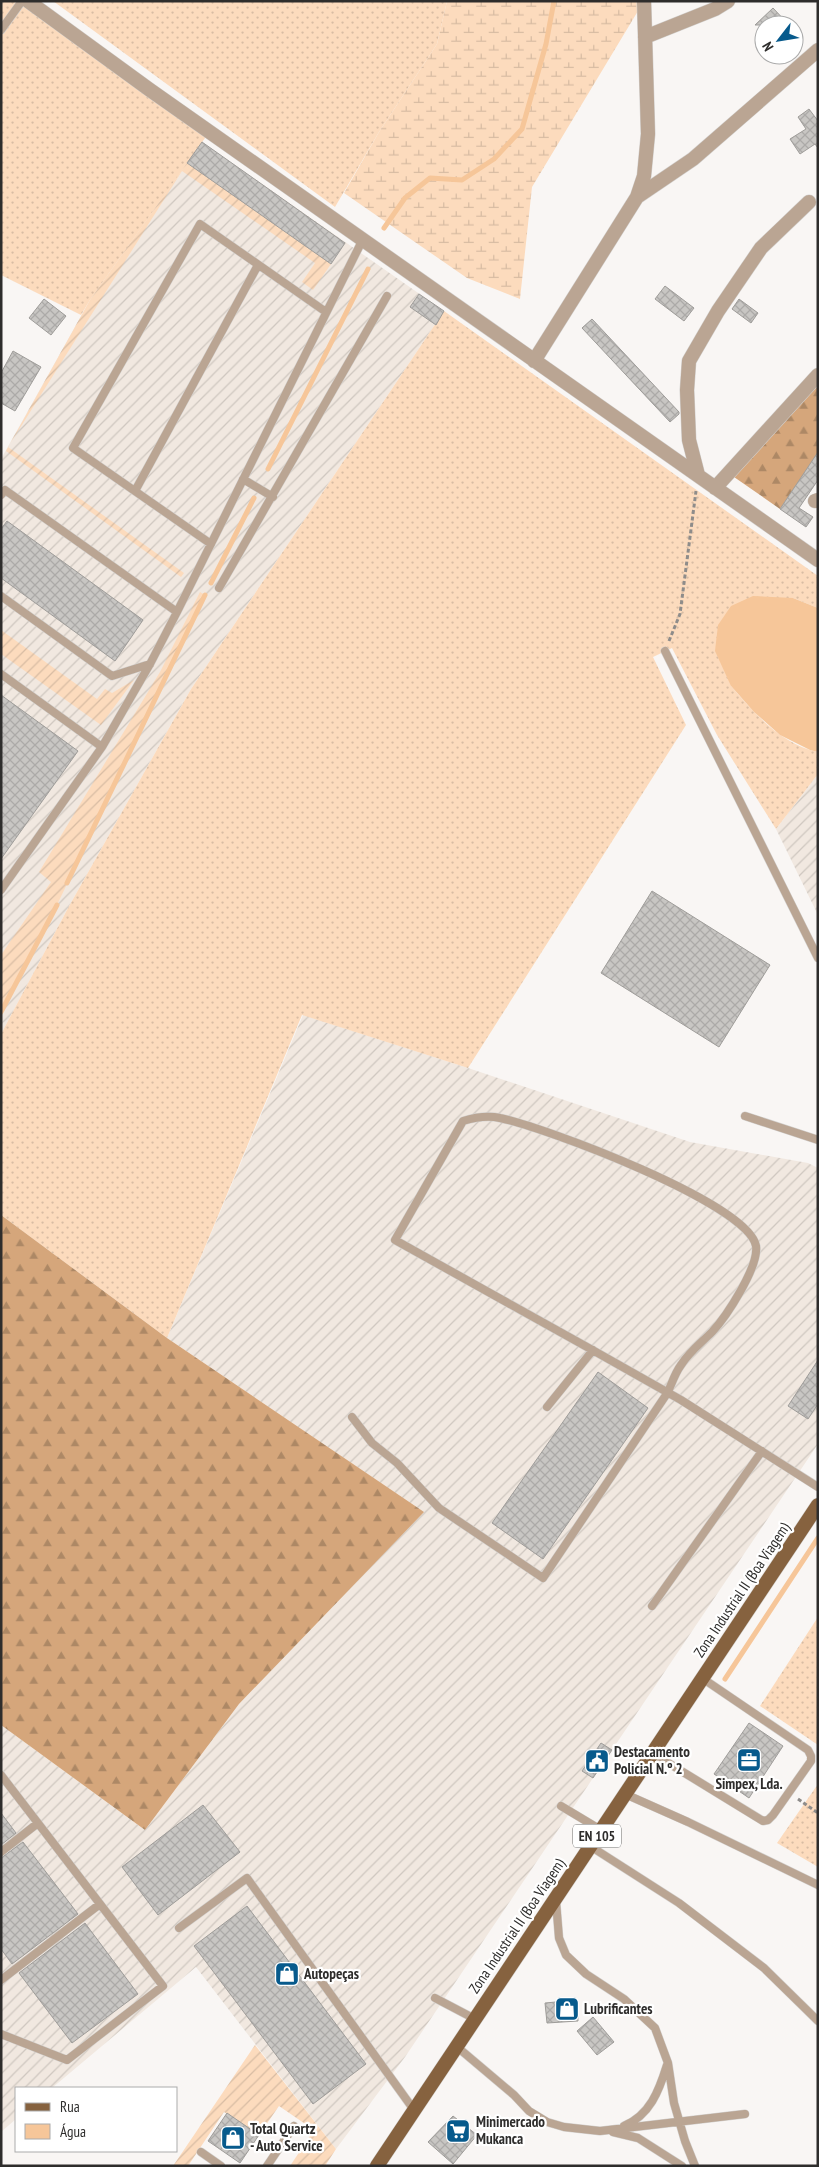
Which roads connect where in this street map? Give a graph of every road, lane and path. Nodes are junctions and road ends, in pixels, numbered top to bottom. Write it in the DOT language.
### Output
graph roads {
  1 [pos="22,1"];
  2 [pos="28,1"];
  3 [pos="644,1"];
  4 [pos="728,1"];
  5 [pos="1,30"];
  6 [pos="645,37"];
  7 [pos="818,50"];
  8 [pos="637,197"];
  9 [pos="809,202"];
  10 [pos="363,239"];
  11 [pos="258,265"];
  12 [pos="387,296"];
  13 [pos="326,312"];
  14 [pos="534,361"];
  15 [pos="818,375"];
  16 [pos="698,475"];
  17 [pos="243,480"];
  18 [pos="715,488"];
  19 [pos="135,491"];
  20 [pos="1,495"];
  21 [pos="273,497"];
  22 [pos="211,544"];
  23 [pos="818,560"];
  24 [pos="219,588"];
  25 [pos="1,596"];
  26 [pos="177,612"];
  27 [pos="665,651"];
  28 [pos="150,664"];
  29 [pos="1,674"];
  30 [pos="102,747"];
  31 [pos="1,890"];
  32 [pos="818,958"];
  33 [pos="746,1116"];
  34 [pos="818,1140"];
  35 [pos="592,1350"];
  36 [pos="668,1392"];
  37 [pos="547,1407"];
  38 [pos="352,1417"];
  39 [pos="762,1451"];
  40 [pos="818,1487"];
  41 [pos="818,1506"];
  42 [pos="652,1606"];
  43 [pos="702,1678"];
  44 [pos="652,1753"];
  45 [pos="1,1775"];
  46 [pos="788,1793"];
  47 [pos="625,1794"];
  48 [pos="561,1806"];
  49 [pos="818,1813"];
  50 [pos="38,1824"];
  51 [pos="601,1830"];
  52 [pos="590,1846"];
  53 [pos="1,1852"];
  54 [pos="818,1885"];
  55 [pos="556,1897"];
  56 [pos="100,1904"];
  57 [pos="179,1928"];
  58 [pos="1,1980"];
  59 [pos="435,1998"];
  60 [pos="475,2019"];
  61 [pos="818,2021"];
  62 [pos="1,2034"];
  63 [pos="456,2046"];
  64 [pos="668,2063"];
  65 [pos="414,2110"];
  66 [pos="745,2114"];
  67 [pos="679,2121"];
  68 [pos="294,2126"];
  69 [pos="600,2131"];
  70 [pos="201,2152"];
  71 [pos="221,2166"];
  72 [pos="267,2166"];
  73 [pos="377,2166"];
  74 [pos="682,2166"];
  75 [pos="695,2166"];
  1 -- 5 [label="lane"];
  2 -- 10 [label="street"];
  3 -- 6 [label="street"];
  4 -- 6 [label="street"];
  6 -- 8 [label="street"];
  7 -- 8 [label="street"];
  8 -- 14 [label="street"];
  9 -- 16 [label="street"];
  10 -- 13 [label="lane"];
  10 -- 14 [label="street"];
  11 -- 13 [label="lane"];
  11 -- 19 [label="lane"];
  11 -- 19 [label="lane"];
  12 -- 21 [label="lane"];
  13 -- 17 [label="lane"];
  14 -- 16 [label="street"];
  15 -- 18 [label="street"];
  16 -- 18 [label="street"];
  16 -- 27 [label="path"];
  17 -- 21 [label="lane"];
  17 -- 22 [label="lane"];
  18 -- 23 [label="street"];
  19 -- 22 [label="lane"];
  20 -- 26 [label="lane"];
  21 -- 24 [label="lane"];
  22 -- 26 [label="lane"];
  25 -- 28 [label="lane"];
  26 -- 28 [label="lane"];
  27 -- 32 [label="lane"];
  28 -- 30 [label="lane"];
  29 -- 30 [label="lane"];
  30 -- 31 [label="lane"];
  33 -- 34 [label="lane"];
  35 -- 36 [label="lane"];
  35 -- 36 [label="lane"];
  35 -- 37 [label="lane"];
  36 -- 38 [label="lane"];
  36 -- 39 [label="lane"];
  39 -- 40 [label="lane"];
  39 -- 42 [label="lane"];
  41 -- 43 [label="main road, Zona Industrial II (Boa Viagem) / EN 105"];
  43 -- 44 [label="main road, Zona Industrial II (Boa Viagem) / EN 105"];
  43 -- 46 [label="lane"];
  44 -- 46 [label="lane"];
  44 -- 47 [label="main road, Zona Industrial II (Boa Viagem) / EN 105"];
  45 -- 50 [label="lane"];
  46 -- 49 [label="path"];
  47 -- 51 [label="main road, Zona Industrial II (Boa Viagem) / EN 105"];
  47 -- 54 [label="lane"];
  48 -- 51 [label="lane"];
  50 -- 53 [label="lane"];
  50 -- 56 [label="lane"];
  51 -- 52 [label="main road, Zona Industrial II (Boa Viagem) / EN 105"];
  52 -- 55 [label="main road, Zona Industrial II (Boa Viagem) / EN 105"];
  52 -- 61 [label="lane"];
  55 -- 60 [label="main road, Zona Industrial II (Boa Viagem) / EN 105"];
  55 -- 64 [label="lane"];
  56 -- 58 [label="lane"];
  56 -- 62 [label="lane"];
  57 -- 65 [label="lane"];
  59 -- 60 [label="lane"];
  60 -- 63 [label="main road, Zona Industrial II (Boa Viagem) / EN 105"];
  63 -- 65 [label="main road, Zona Industrial II (Boa Viagem) / EN 105"];
  63 -- 69 [label="lane"];
  64 -- 67 [label="lane"];
  64 -- 69 [label="lane"];
  65 -- 73 [label="main road, Zona Industrial II (Boa Viagem) / EN 105"];
  66 -- 67 [label="lane"];
  67 -- 69 [label="lane"];
  67 -- 75 [label="lane"];
  68 -- 72 [label="lane"];
  69 -- 74 [label="lane"];
  70 -- 71 [label="lane"];
}
